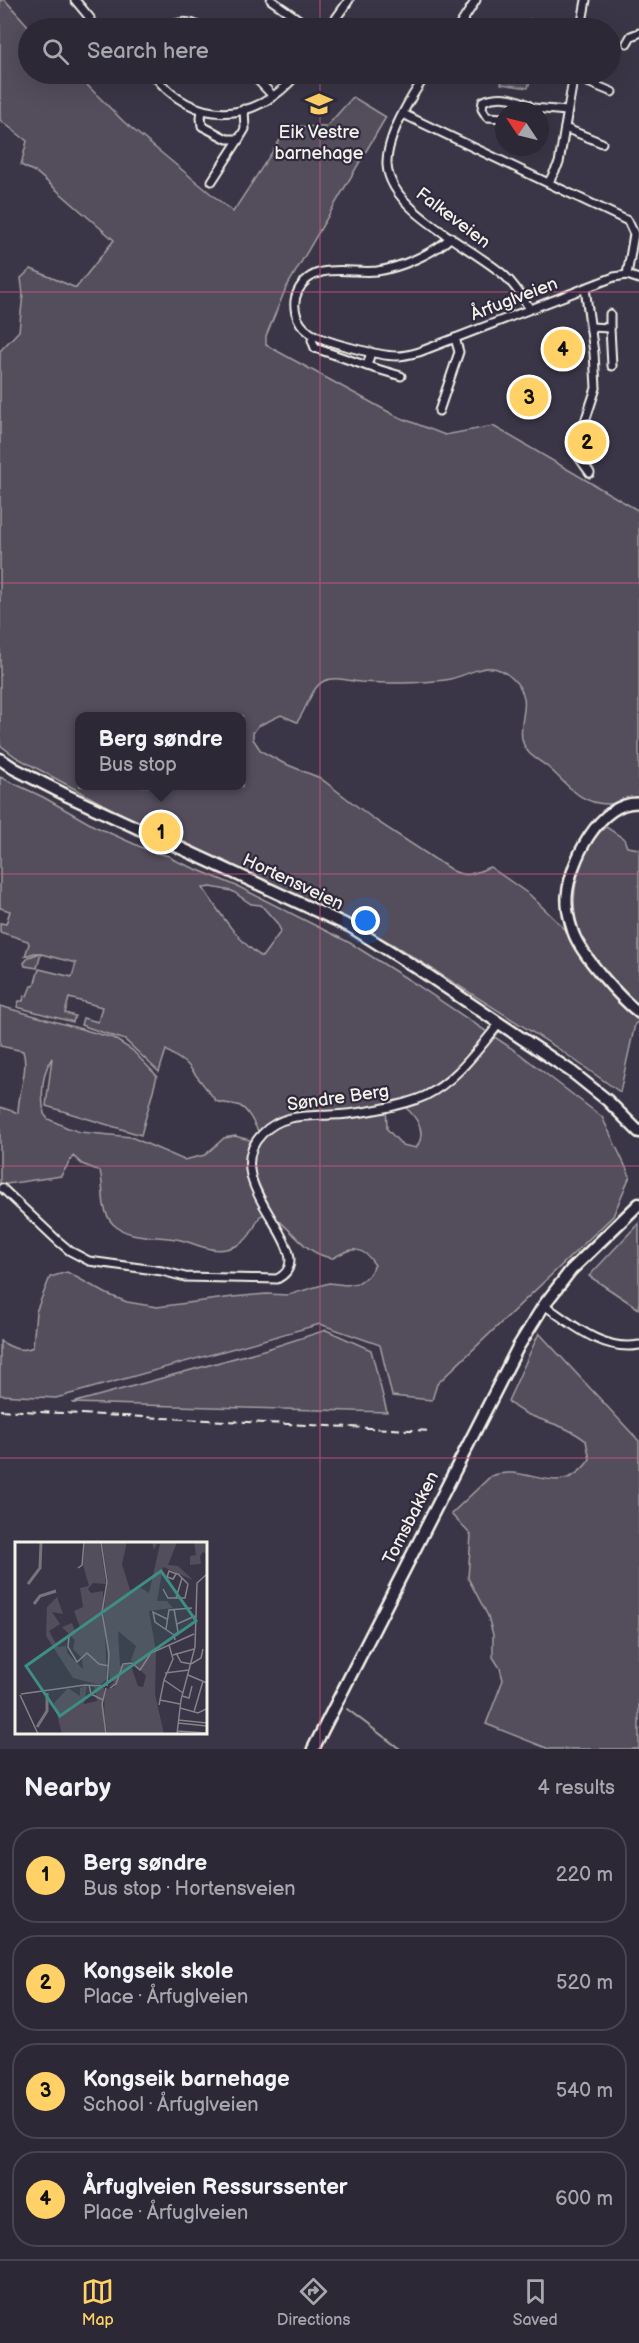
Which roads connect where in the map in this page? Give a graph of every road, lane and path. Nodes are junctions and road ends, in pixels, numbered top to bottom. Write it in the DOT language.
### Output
graph roads {
  1 [pos="75,0"];
  2 [pos="271,0"];
  3 [pos="349,0"];
  4 [pos="476,0"];
  5 [pos="586,0"];
  6 [pos="90,18"];
  7 [pos="297,18"];
  8 [pos="336,18"];
  9 [pos="464,18"];
  10 [pos="583,18"];
  11 [pos="639,33"];
  12 [pos="627,44"];
  13 [pos="163,84"];
  14 [pos="262,84"];
  15 [pos="288,84"];
  16 [pos="420,84"];
  17 [pos="572,84"];
  18 [pos="594,84"];
  19 [pos="612,92"];
  20 [pos="273,96"];
  21 [pos="525,102"];
  22 [pos="244,109"];
  23 [pos="549,109"];
  24 [pos="202,110"];
  25 [pos="567,111"];
  26 [pos="404,114"];
  27 [pos="495,117"];
  28 [pos="565,128"];
  29 [pos="239,139"];
  30 [pos="602,143"];
  31 [pos="212,181"];
  32 [pos="549,182"];
  33 [pos="451,237"];
  34 [pos="627,276"];
  35 [pos="639,279"];
  36 [pos="585,288"];
  37 [pos="530,309"];
  38 [pos="610,314"];
  39 [pos="591,327"];
  40 [pos="610,328"];
  41 [pos="314,335"];
  42 [pos="455,338"];
  43 [pos="371,352"];
  44 [pos="367,366"];
  45 [pos="612,366"];
  46 [pos="402,376"];
  47 [pos="439,411"];
  48 [pos="590,473"];
  49 [pos="0,759"];
  50 [pos="639,803"];
  51 [pos="639,1013"];
  52 [pos="500,1023"];
  53 [pos="639,1132"];
  54 [pos="2,1188"];
  55 [pos="638,1204"];
  56 [pos="544,1305"];
  57 [pos="639,1345"];
  58 [pos="314,1749"];
  1 -- 6 [label="street"];
  2 -- 7 [label="street"];
  3 -- 8 [label="street"];
  4 -- 9 [label="street"];
  5 -- 10 [label="street"];
  11 -- 12 [label="street"];
  13 -- 24 [label="street"];
  14 -- 20 [label="street"];
  15 -- 20 [label="street"];
  16 -- 26 [label="street, Falkeveien"];
  17 -- 25 [label="street"];
  18 -- 19 [label="street"];
  20 -- 22 [label="street"];
  21 -- 27 [label="street"];
  22 -- 24 [label="street"];
  22 -- 29 [label="street"];
  23 -- 25 [label="street"];
  24 -- 29 [label="street"];
  25 -- 28 [label="street"];
  26 -- 32 [label="street"];
  26 -- 33 [label="street, Falkeveien"];
  28 -- 30 [label="street"];
  28 -- 32 [label="street"];
  29 -- 31 [label="street"];
  32 -- 34 [label="street"];
  33 -- 37 [label="street, Falkeveien"];
  33 -- 41 [label="street"];
  34 -- 35 [label="street"];
  34 -- 36 [label="street, Årfuglveien"];
  36 -- 37 [label="street, Årfuglveien"];
  36 -- 39 [label="street, Årfuglveien"];
  37 -- 42 [label="street, Årfuglveien"];
  38 -- 40 [label="street"];
  39 -- 40 [label="street"];
  39 -- 48 [label="street, Årfuglveien"];
  40 -- 45 [label="street"];
  41 -- 43 [label="street, Årfuglveien"];
  41 -- 44 [label="street"];
  42 -- 43 [label="street, Årfuglveien"];
  42 -- 47 [label="street, Årfuglveien"];
  43 -- 44 [label="street"];
  44 -- 46 [label="street"];
  49 -- 52 [label="main road, Hortensveien"];
  50 -- 51 [label="main road"];
  52 -- 53 [label="main road, Hortensveien"];
  52 -- 54 [label="street, Søndre Berg"];
  55 -- 56 [label="main road, Tomsbakken"];
  56 -- 57 [label="street"];
  56 -- 58 [label="main road, Tomsbakken"];
}
